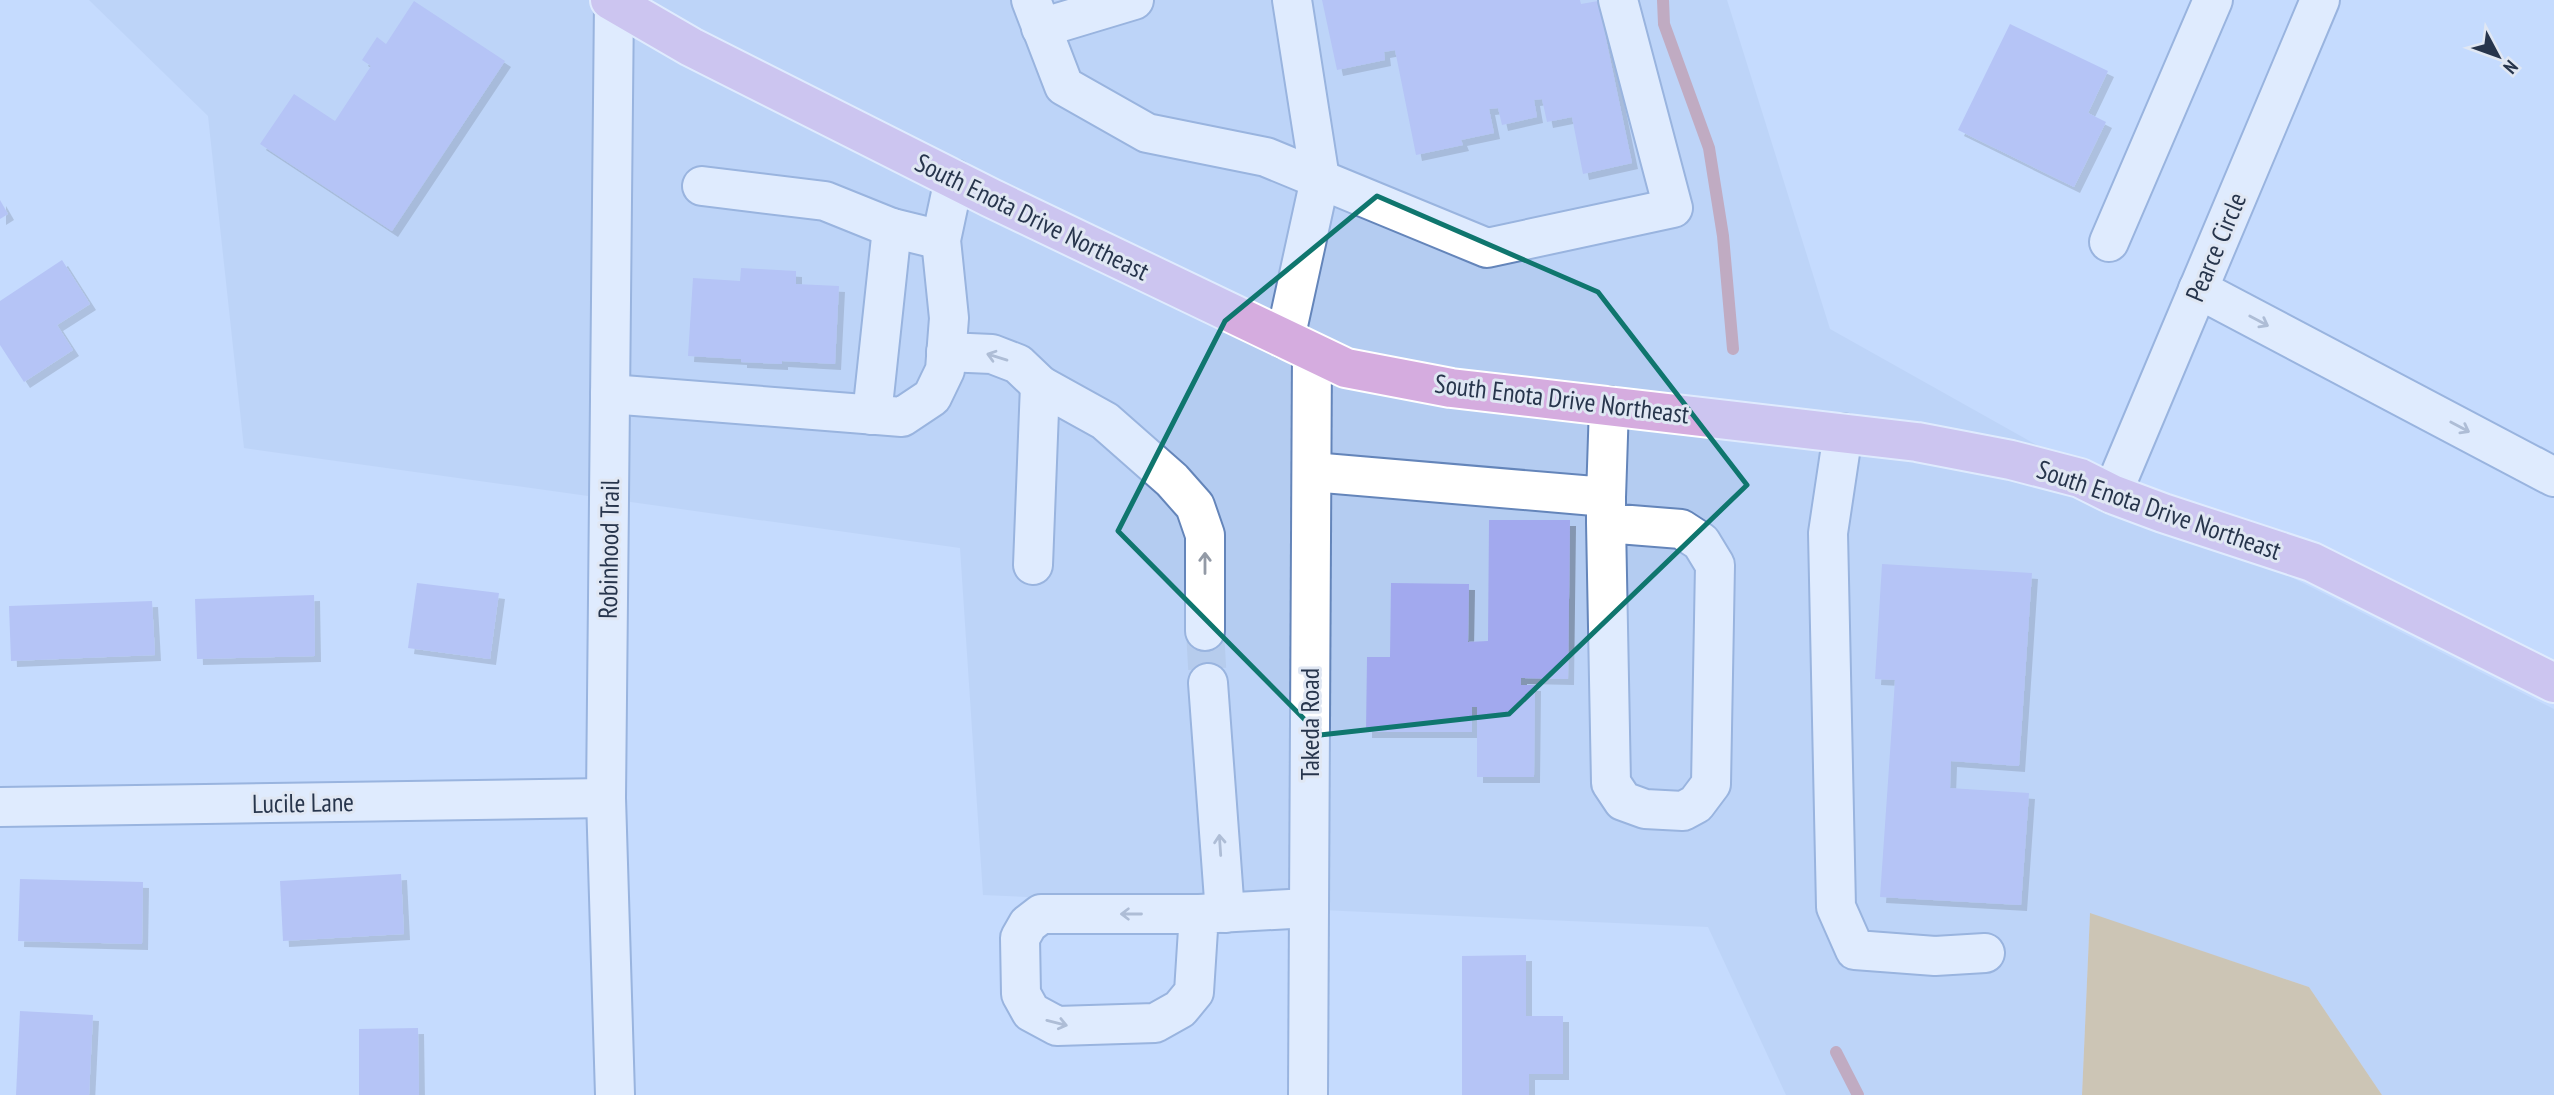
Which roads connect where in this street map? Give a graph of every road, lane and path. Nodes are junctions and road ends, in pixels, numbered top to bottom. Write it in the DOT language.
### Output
graph roads {
  1 [pos="1133,0"];
  2 [pos="1292,0"];
  3 [pos="1618,0"];
  4 [pos="2213,0"];
  5 [pos="2320,0"];
  6 [pos="612,1"];
  7 [pos="1036,14"];
  8 [pos="954,179"];
  9 [pos="1320,179"];
  10 [pos="702,186"];
  11 [pos="892,228"];
  12 [pos="942,240"];
  13 [pos="2109,242"];
  14 [pos="2198,289"];
  15 [pos="1299,346"];
  16 [pos="946,352"];
  17 [pos="1040,385"];
  18 [pos="610,394"];
  19 [pos="1609,407"];
  20 [pos="872,415"];
  21 [pos="1843,433"];
  22 [pos="1312,472"];
  23 [pos="2554,477"];
  24 [pos="2112,494"];
  25 [pos="1606,510"];
  26 [pos="1033,565"];
  27 [pos="1205,631"];
  28 [pos="1208,683"];
  29 [pos="2554,684"];
  30 [pos="606,799"];
  31 [pos="0,807"];
  32 [pos="1309,908"];
  33 [pos="1212,914"];
  34 [pos="1985,953"];
  35 [pos="615,1095"];
  36 [pos="1308,1095"];
  1 -- 7 [label="street"];
  2 -- 9 [label="street"];
  3 -- 9 [label="street"];
  4 -- 13 [label="street"];
  5 -- 14 [label="street, Pearce Circle"];
  6 -- 8 [label="main road, South Enota Drive Northeast"];
  6 -- 18 [label="street, Robinhood Trail"];
  7 -- 9 [label="street"];
  8 -- 12 [label="street"];
  8 -- 15 [label="main road, South Enota Drive Northeast"];
  9 -- 15 [label="street, Takeda Road"];
  10 -- 11 [label="street"];
  11 -- 12 [label="street"];
  11 -- 20 [label="street"];
  12 -- 16 [label="street"];
  14 -- 23 [label="street, one-way"];
  14 -- 24 [label="street, Pearce Circle"];
  15 -- 19 [label="main road, South Enota Drive Northeast"];
  15 -- 22 [label="street, Takeda Road"];
  17 -- 16 [label="street, one-way"];
  16 -- 20 [label="street"];
  17 -- 26 [label="street"];
  27 -- 17 [label="street, one-way"];
  18 -- 20 [label="street"];
  18 -- 30 [label="street, Robinhood Trail"];
  19 -- 21 [label="main road, South Enota Drive Northeast"];
  19 -- 25 [label="street"];
  21 -- 24 [label="main road, South Enota Drive Northeast"];
  21 -- 34 [label="street"];
  22 -- 25 [label="street"];
  22 -- 32 [label="street, Takeda Road"];
  24 -- 29 [label="main road, South Enota Drive Northeast"];
  25 -- 25 [label="street"];
  33 -- 28 [label="street, one-way"];
  30 -- 31 [label="street, Lucile Lane"];
  30 -- 35 [label="street, Robinhood Trail"];
  32 -- 33 [label="street"];
  32 -- 36 [label="street, Takeda Road"];
  33 -- 33 [label="street, one-way"];
}
